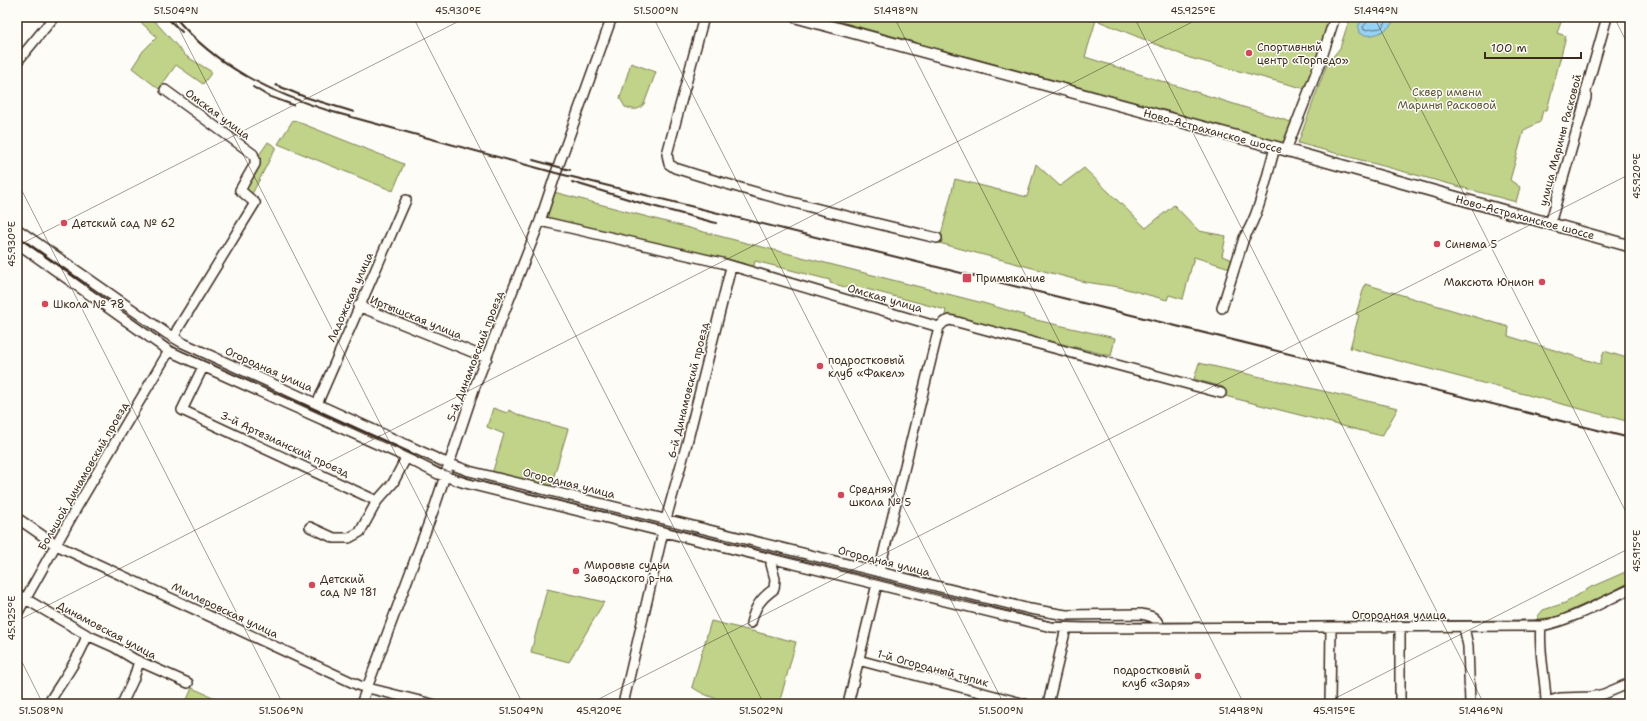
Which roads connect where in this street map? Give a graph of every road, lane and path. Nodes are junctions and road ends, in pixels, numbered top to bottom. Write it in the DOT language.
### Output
graph roads {
  1 [pos="54,17"];
  2 [pos="612,17"];
  3 [pos="704,17"];
  4 [pos="796,17"];
  5 [pos="1335,17"];
  6 [pos="1607,17"];
  7 [pos="17,62"];
  8 [pos="165,90"];
  9 [pos="1275,148"];
  10 [pos="1286,150"];
  11 [pos="406,200"];
  12 [pos="540,221"];
  13 [pos="1550,224"];
  14 [pos="17,229"];
  15 [pos="937,238"];
  16 [pos="17,243"];
  17 [pos="1630,246"];
  18 [pos="731,266"];
  19 [pos="358,306"];
  20 [pos="1222,308"];
  21 [pos="940,327"];
  22 [pos="174,338"];
  23 [pos="169,351"];
  24 [pos="487,358"];
  25 [pos="203,367"];
  26 [pos="1221,392"];
  27 [pos="317,404"];
  28 [pos="406,458"];
  29 [pos="448,463"];
  30 [pos="445,476"];
  31 [pos="377,501"];
  32 [pos="17,518"];
  33 [pos="666,519"];
  34 [pos="310,527"];
  35 [pos="663,532"];
  36 [pos="56,545"];
  37 [pos="772,559"];
  38 [pos="880,572"];
  39 [pos="877,584"];
  40 [pos="1630,589"];
  41 [pos="17,594"];
  42 [pos="26,599"];
  43 [pos="17,614"];
  44 [pos="751,622"];
  45 [pos="1400,626"];
  46 [pos="1541,626"];
  47 [pos="1160,627"];
  48 [pos="1331,627"];
  49 [pos="1464,627"];
  50 [pos="1066,628"];
  51 [pos="87,635"];
  52 [pos="858,660"];
  53 [pos="139,661"];
  54 [pos="188,683"];
  55 [pos="1630,683"];
  56 [pos="367,688"];
  57 [pos="1546,703"];
  58 [pos="48,704"];
  59 [pos="122,704"];
  60 [pos="361,704"];
  61 [pos="432,704"];
  62 [pos="623,704"];
  63 [pos="848,704"];
  64 [pos="1025,704"];
  65 [pos="1048,704"];
  66 [pos="1330,704"];
  67 [pos="1400,704"];
  68 [pos="1470,704"];
  1 -- 7 [label="street"];
  2 -- 12 [label="street, 5-й Динамовский проезд"];
  3 -- 15 [label="street"];
  4 -- 9 [label="main road, Ново-Астраханское шоссе"];
  5 -- 10 [label="street"];
  6 -- 13 [label="street, улица Марины Расковой"];
  8 -- 22 [label="street, Омская улица"];
  9 -- 10 [label="main road, Ново-Астраханское шоссе"];
  9 -- 20 [label="street"];
  10 -- 13 [label="main road, Ново-Астраханское шоссе"];
  11 -- 19 [label="street, Ладожская улица"];
  12 -- 18 [label="street, Омская улица"];
  12 -- 24 [label="street, 5-й Динамовский проезд"];
  13 -- 17 [label="main road, Ново-Астраханское шоссе"];
  14 -- 22 [label="street, Огородная улица"];
  16 -- 23 [label="street, Огородная улица"];
  18 -- 21 [label="street, Омская улица"];
  18 -- 33 [label="street, 6-й Динамовский проезд"];
  19 -- 24 [label="street, Иртышская улица"];
  19 -- 27 [label="street, Ладожская улица"];
  21 -- 26 [label="street"];
  21 -- 38 [label="street"];
  22 -- 27 [label="street, Огородная улица"];
  23 -- 25 [label="street, Огородная улица"];
  23 -- 36 [label="street, Большой Динамовский проезд"];
  24 -- 29 [label="street, 5-й Динамовский проезд"];
  25 -- 28 [label="street, Огородная улица"];
  25 -- 31 [label="street, 3-й Артезианский проезд"];
  27 -- 29 [label="street, Огородная улица"];
  28 -- 30 [label="street, Огородная улица"];
  28 -- 31 [label="street"];
  29 -- 30 [label="street, 5-й Динамовский проезд"];
  29 -- 33 [label="street, Огородная улица"];
  30 -- 35 [label="street, Огородная улица"];
  30 -- 56 [label="street, 5-й Динамовский проезд"];
  31 -- 34 [label="street"];
  32 -- 36 [label="street, Миллеровская улица"];
  33 -- 38 [label="street, Огородная улица"];
  35 -- 37 [label="street, Огородная улица"];
  35 -- 62 [label="street"];
  36 -- 42 [label="street, Большой Динамовский проезд"];
  36 -- 56 [label="street, Миллеровская улица"];
  37 -- 39 [label="street, Огородная улица"];
  37 -- 44 [label="street"];
  38 -- 47 [label="street, Огородная улица"];
  39 -- 50 [label="street, Огородная улица"];
  39 -- 52 [label="street"];
  40 -- 46 [label="street, Огородная улица"];
  41 -- 42 [label="street, Динамовская улица"];
  42 -- 43 [label="street, Большой Динамовский проезд"];
  42 -- 51 [label="street, Динамовская улица"];
  45 -- 48 [label="street, Огородная улица"];
  45 -- 49 [label="street, Огородная улица"];
  45 -- 67 [label="street"];
  46 -- 49 [label="street, Огородная улица"];
  46 -- 57 [label="street"];
  47 -- 48 [label="street, Огородная улица"];
  47 -- 50 [label="street, Огородная улица"];
  48 -- 66 [label="street"];
  49 -- 68 [label="street"];
  50 -- 65 [label="street"];
  51 -- 53 [label="street, Динамовская улица"];
  51 -- 58 [label="street"];
  52 -- 63 [label="street"];
  52 -- 64 [label="street, 1-й Огородный тупик"];
  53 -- 54 [label="street, Динамовская улица"];
  53 -- 59 [label="street"];
  55 -- 57 [label="street"];
  56 -- 60 [label="street, 5-й Динамовский проезд"];
  56 -- 61 [label="street, Миллеровская улица"];
}
